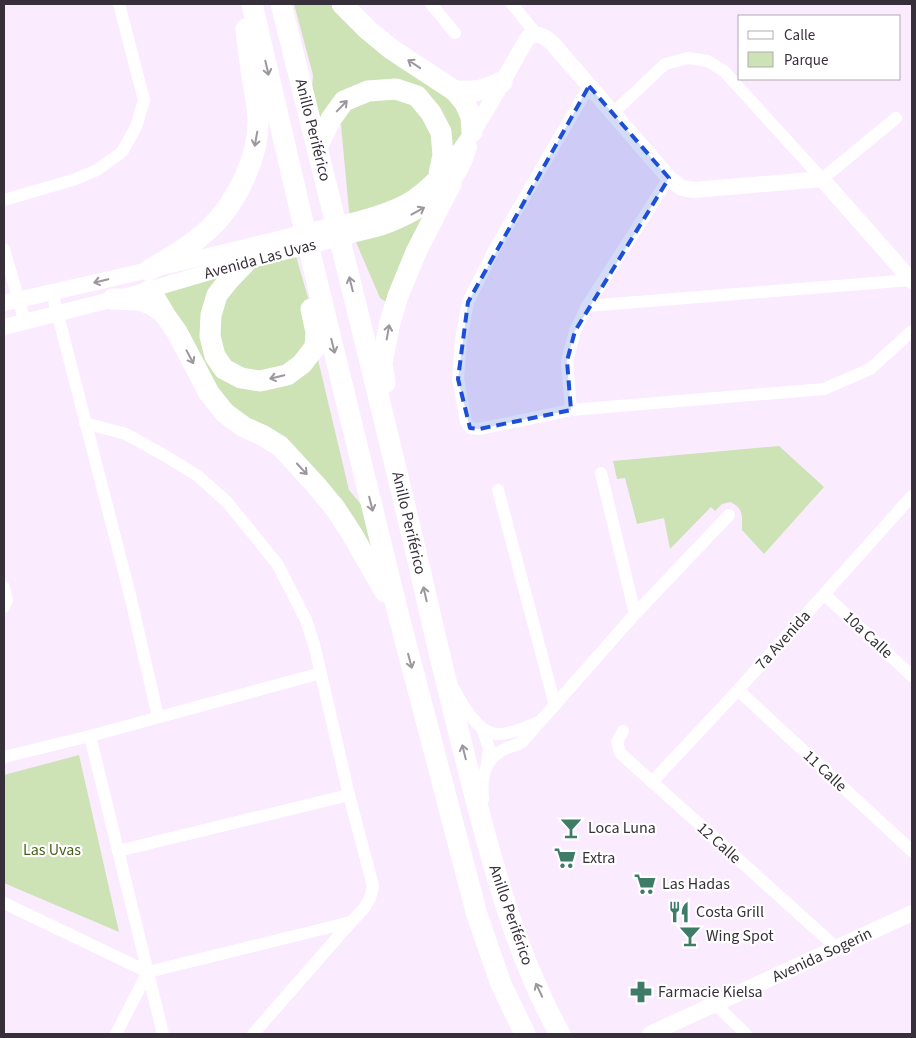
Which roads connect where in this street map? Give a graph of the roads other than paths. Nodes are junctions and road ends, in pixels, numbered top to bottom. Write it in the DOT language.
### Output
graph roads {
  1 [pos="119,4"];
  2 [pos="244,4"];
  3 [pos="252,4"];
  4 [pos="281,4"];
  5 [pos="342,4"];
  6 [pos="431,4"];
  7 [pos="512,4"];
  8 [pos="455,33"];
  9 [pos="537,35"];
  10 [pos="502,82"];
  11 [pos="589,86"];
  12 [pos="455,92"];
  13 [pos="613,113"];
  14 [pos="896,118"];
  15 [pos="472,132"];
  16 [pos="317,147"];
  17 [pos="669,178"];
  18 [pos="445,179"];
  19 [pos="822,179"];
  20 [pos="4,200"];
  21 [pos="268,246"];
  22 [pos="4,249"];
  23 [pos="247,261"];
  24 [pos="312,261"];
  25 [pos="150,280"];
  26 [pos="912,281"];
  27 [pos="52,292"];
  28 [pos="113,299"];
  29 [pos="12,302"];
  30 [pos="587,306"];
  31 [pos="57,314"];
  32 [pos="165,315"];
  33 [pos="25,322"];
  34 [pos="4,327"];
  35 [pos="912,331"];
  36 [pos="571,410"];
  37 [pos="85,422"];
  38 [pos="392,450"];
  39 [pos="601,473"];
  40 [pos="498,490"];
  41 [pos="912,496"];
  42 [pos="729,515"];
  43 [pos="4,588"];
  44 [pos="824,594"];
  45 [pos="4,607"];
  46 [pos="635,614"];
  47 [pos="399,616"];
  48 [pos="443,668"];
  49 [pos="321,673"];
  50 [pos="912,676"];
  51 [pos="738,690"];
  52 [pos="555,705"];
  53 [pos="158,717"];
  54 [pos="542,720"];
  55 [pos="482,728"];
  56 [pos="623,731"];
  57 [pos="90,736"];
  58 [pos="4,758"];
  59 [pos="487,764"];
  60 [pos="652,782"];
  61 [pos="349,794"];
  62 [pos="481,818"];
  63 [pos="912,851"];
  64 [pos="118,852"];
  65 [pos="4,903"];
  66 [pos="912,913"];
  67 [pos="351,922"];
  68 [pos="837,948"];
  69 [pos="148,972"];
  70 [pos="715,1004"];
  71 [pos="116,1034"];
  72 [pos="163,1034"];
  73 [pos="253,1034"];
  74 [pos="526,1034"];
  75 [pos="560,1034"];
  76 [pos="650,1034"];
  77 [pos="746,1034"];
  1 -- 20 [label="street"];
  2 -- 25 [label="highway, one-way"];
  3 -- 24 [label="highway, Anillo Periférico, one-way"];
  4 -- 16 [label="highway, Anillo Periférico"];
  12 -- 5 [label="highway, one-way"];
  6 -- 8 [label="street"];
  7 -- 9 [label="street"];
  9 -- 10 [label="street, Avenida Las Uvas"];
  9 -- 11 [label="street"];
  10 -- 12 [label="highway"];
  10 -- 15 [label="street, Avenida Las Uvas"];
  11 -- 13 [label="street"];
  11 -- 36 [label="street"];
  12 -- 15 [label="highway"];
  13 -- 17 [label="street"];
  13 -- 19 [label="street"];
  14 -- 19 [label="street"];
  15 -- 18 [label="street, Avenida Las Uvas"];
  16 -- 18 [label="highway, one-way"];
  38 -- 16 [label="highway, Anillo Periférico, one-way"];
  17 -- 19 [label="street"];
  17 -- 30 [label="street"];
  18 -- 21 [label="street, Avenida Las Uvas"];
  38 -- 18 [label="highway, one-way"];
  19 -- 26 [label="street"];
  21 -- 23 [label="street, Avenida Las Uvas"];
  21 -- 25 [label="street, Avenida Las Uvas"];
  22 -- 29 [label="street"];
  24 -- 23 [label="highway, one-way"];
  23 -- 25 [label="street, Avenida Las Uvas"];
  24 -- 47 [label="highway, Anillo Periférico, one-way"];
  25 -- 27 [label="street, Avenida Las Uvas, one-way"];
  25 -- 28 [label="street, Avenida Las Uvas"];
  25 -- 32 [label="highway"];
  26 -- 30 [label="street"];
  27 -- 29 [label="street, Avenida Las Uvas"];
  27 -- 31 [label="street"];
  28 -- 31 [label="street, Avenida Las Uvas"];
  28 -- 32 [label="highway"];
  29 -- 33 [label="street"];
  30 -- 36 [label="street"];
  31 -- 33 [label="street, Avenida Las Uvas"];
  31 -- 37 [label="street"];
  32 -- 47 [label="highway, one-way"];
  33 -- 34 [label="street, Avenida Las Uvas"];
  35 -- 36 [label="street"];
  37 -- 49 [label="street"];
  37 -- 53 [label="street"];
  48 -- 38 [label="highway, Anillo Periférico, one-way"];
  39 -- 46 [label="street"];
  40 -- 52 [label="street"];
  41 -- 44 [label="street, 7a Avenida"];
  42 -- 46 [label="street"];
  43 -- 45 [label="street"];
  44 -- 50 [label="street, 10a Calle"];
  44 -- 51 [label="street, 7a Avenida"];
  46 -- 52 [label="street"];
  47 -- 74 [label="highway, Anillo Periférico, one-way"];
  48 -- 55 [label="street"];
  62 -- 48 [label="highway, Anillo Periférico, one-way"];
  49 -- 53 [label="street"];
  49 -- 61 [label="street"];
  51 -- 60 [label="street, 7a Avenida"];
  51 -- 63 [label="street, 11 Calle"];
  52 -- 54 [label="street"];
  53 -- 57 [label="street"];
  54 -- 55 [label="street"];
  54 -- 59 [label="street"];
  55 -- 59 [label="street"];
  56 -- 60 [label="street, 12 Calle"];
  57 -- 58 [label="street"];
  57 -- 64 [label="street"];
  59 -- 62 [label="street"];
  60 -- 68 [label="street, 12 Calle"];
  61 -- 64 [label="street"];
  61 -- 67 [label="street"];
  75 -- 62 [label="highway, Anillo Periférico, one-way"];
  64 -- 69 [label="street"];
  65 -- 69 [label="street"];
  66 -- 68 [label="street, Avenida Sogerin"];
  67 -- 69 [label="street"];
  67 -- 73 [label="street"];
  68 -- 70 [label="street, Avenida Sogerin"];
  69 -- 71 [label="street"];
  69 -- 72 [label="street"];
  70 -- 76 [label="street, Avenida Sogerin"];
  70 -- 77 [label="street"];
}
